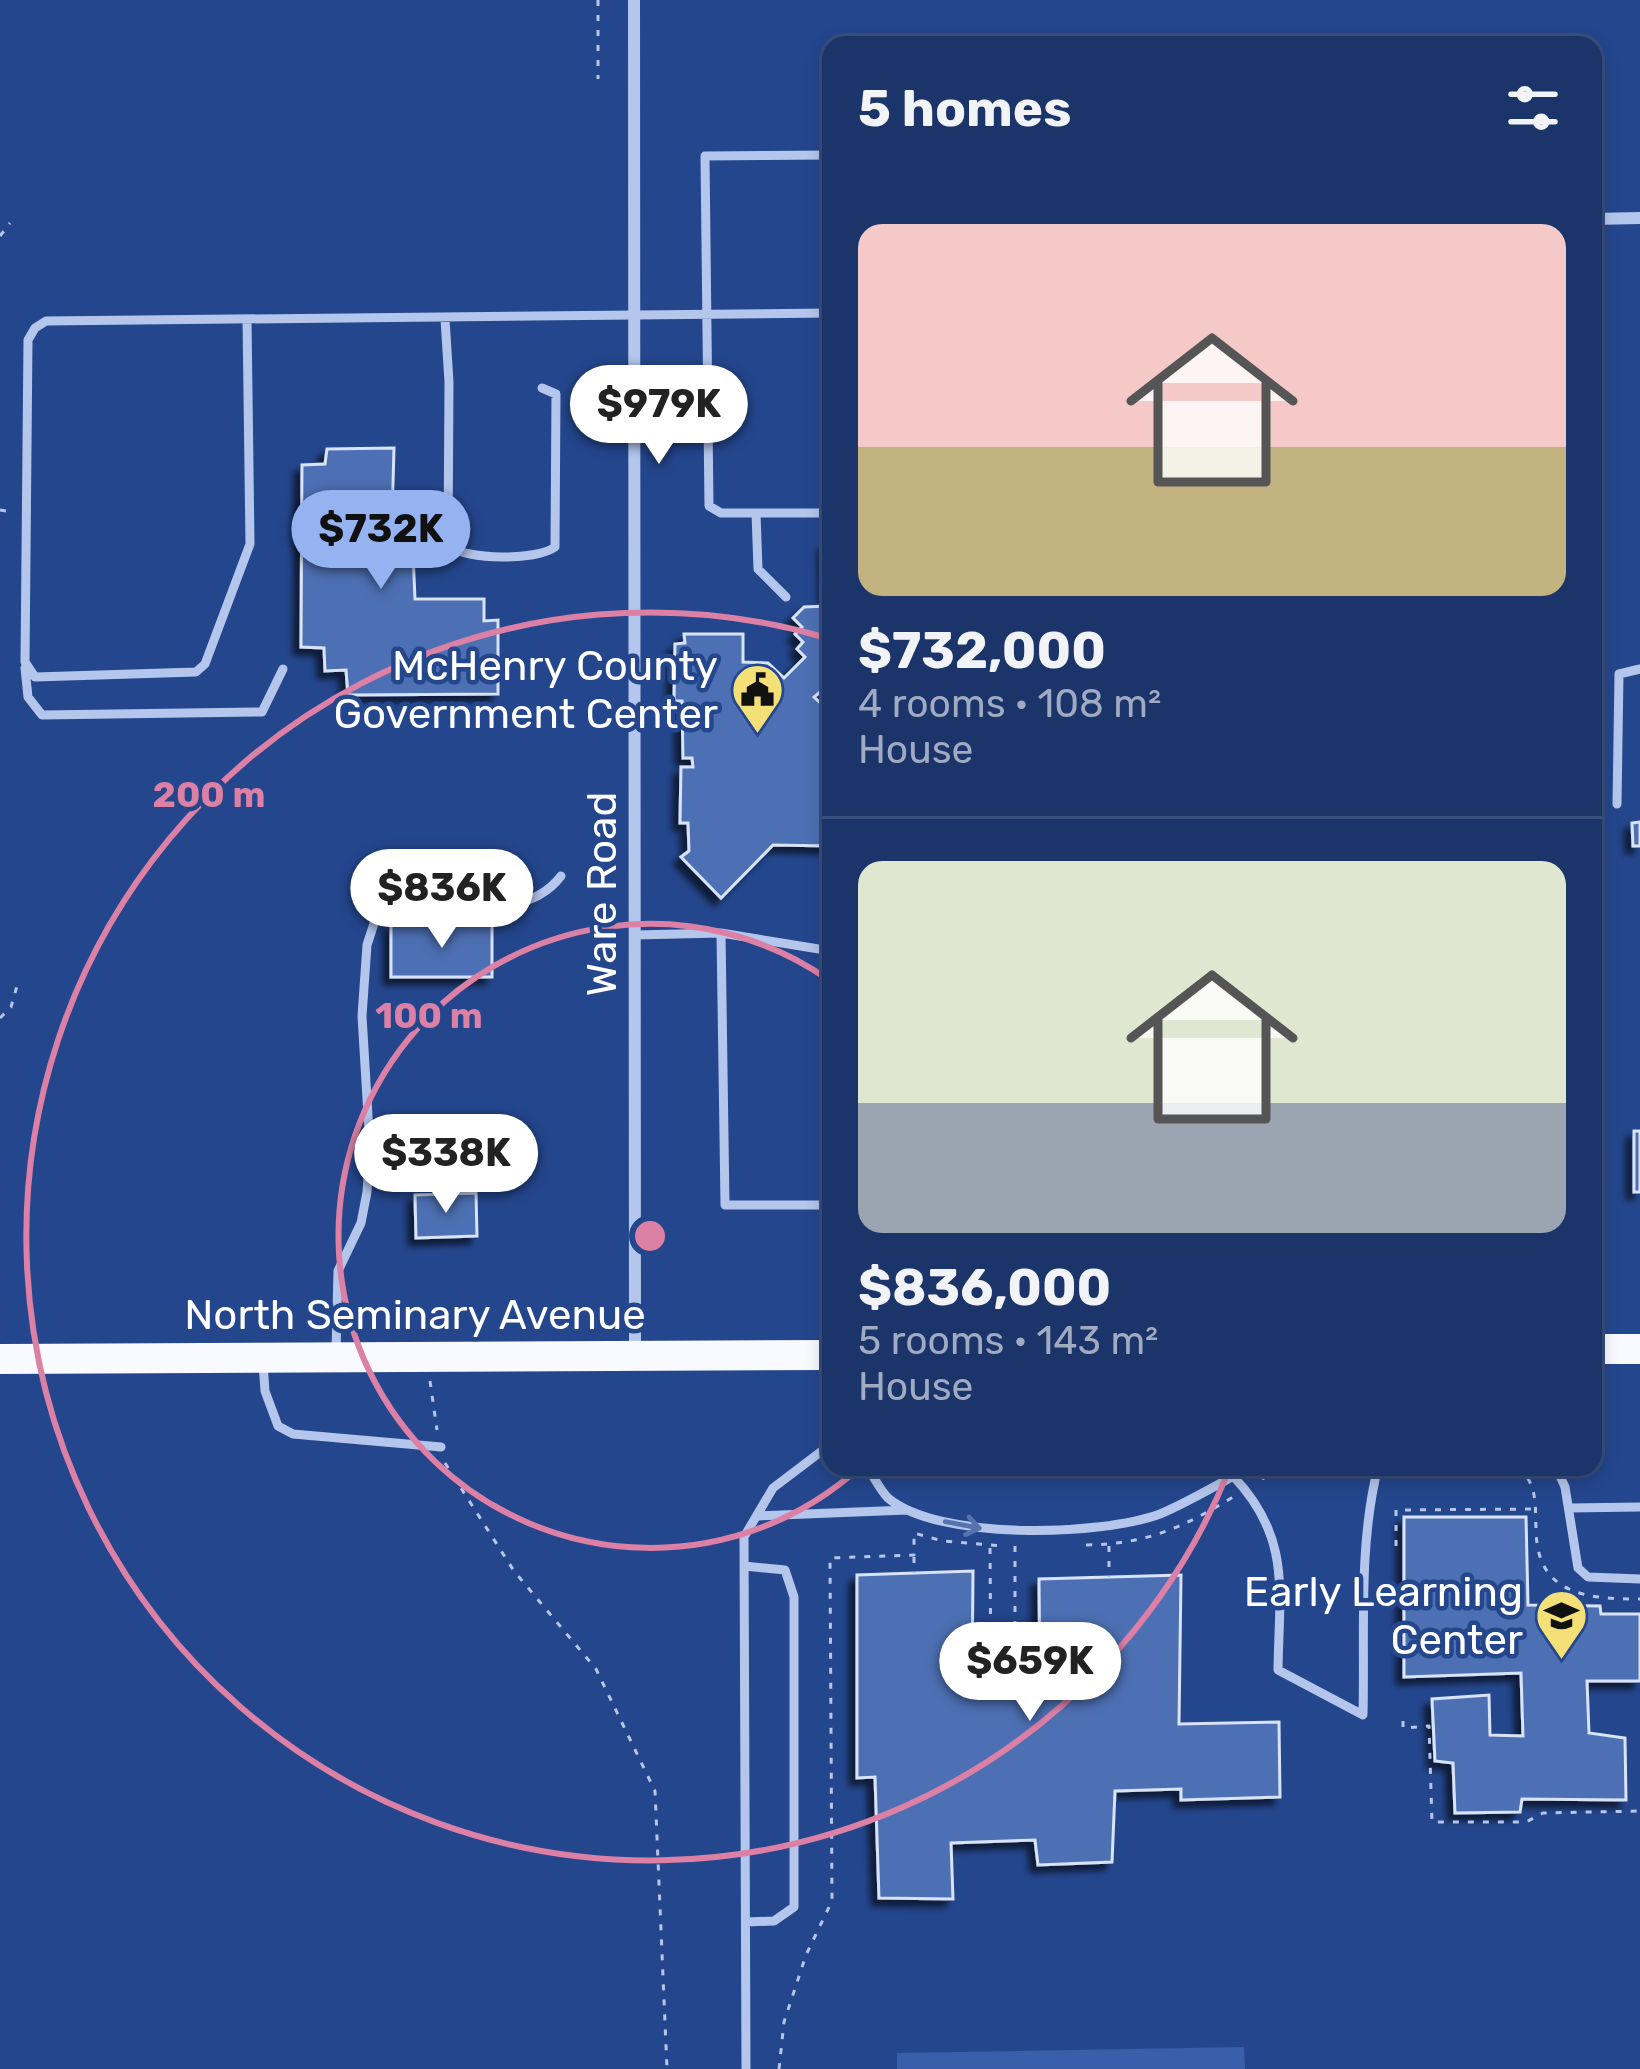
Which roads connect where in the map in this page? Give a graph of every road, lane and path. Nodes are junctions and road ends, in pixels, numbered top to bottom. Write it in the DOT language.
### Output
graph roads {
  1 [pos="598,0"];
  2 [pos="634,0"];
  3 [pos="598,79"];
  4 [pos="822,155"];
  5 [pos="1640,218"];
  6 [pos="1602,219"];
  7 [pos="10,223"];
  8 [pos="0,236"];
  9 [pos="822,314"];
  10 [pos="706,316"];
  11 [pos="634,317"];
  12 [pos="247,319"];
  13 [pos="445,319"];
  14 [pos="542,388"];
  15 [pos="822,512"];
  16 [pos="756,513"];
  17 [pos="786,597"];
  18 [pos="25,662"];
  19 [pos="284,669"];
  20 [pos="1640,669"];
  21 [pos="1617,804"];
  22 [pos="561,877"];
  23 [pos="721,933"];
  24 [pos="635,935"];
  25 [pos="822,950"];
  26 [pos="19,979"];
  27 [pos="0,1018"];
  28 [pos="822,1205"];
  29 [pos="1602,1349"];
  30 [pos="1640,1349"];
  31 [pos="635,1355"];
  32 [pos="822,1355"];
  33 [pos="263,1358"];
  34 [pos="336,1358"];
  35 [pos="429,1358"];
  36 [pos="0,1359"];
  37 [pos="441,1447"];
  38 [pos="822,1451"];
  39 [pos="873,1476"];
  40 [pos="1233,1476"];
  41 [pos="1270,1476"];
  42 [pos="1376,1476"];
  43 [pos="1559,1476"];
  44 [pos="1245,1489"];
  45 [pos="1640,1507"];
  46 [pos="1569,1508"];
  47 [pos="1536,1509"];
  48 [pos="912,1510"];
  49 [pos="757,1516"];
  50 [pos="1085,1545"];
  51 [pos="1108,1545"];
  52 [pos="990,1546"];
  53 [pos="1396,1546"];
  54 [pos="914,1556"];
  55 [pos="744,1566"];
  56 [pos="914,1573"];
  57 [pos="1108,1577"];
  58 [pos="1640,1580"];
  59 [pos="991,1687"];
  60 [pos="1016,1687"];
  61 [pos="1403,1721"];
  62 [pos="1640,1811"];
  63 [pos="746,1922"];
  64 [pos="667,2069"];
  65 [pos="746,2069"];
  66 [pos="779,2069"];
  1 -- 3 [label="path"];
  2 -- 11 [label="street, Ware Road"];
  4 -- 10 [label="lane"];
  5 -- 6 [label="street"];
  7 -- 8 [label="path"];
  9 -- 10 [label="lane"];
  10 -- 11 [label="lane"];
  10 -- 16 [label="lane"];
  11 -- 13 [label="lane"];
  11 -- 24 [label="street, Ware Road"];
  12 -- 13 [label="lane"];
  12 -- 18 [label="lane"];
  12 -- 18 [label="lane"];
  13 -- 14 [label="lane"];
  15 -- 16 [label="lane"];
  16 -- 17 [label="lane"];
  18 -- 19 [label="lane"];
  20 -- 21 [label="lane"];
  22 -- 34 [label="lane"];
  23 -- 24 [label="lane"];
  23 -- 25 [label="lane"];
  23 -- 28 [label="lane"];
  24 -- 31 [label="street, Ware Road"];
  26 -- 27 [label="path"];
  29 -- 30 [label="main road"];
  31 -- 32 [label="main road, North Seminary Avenue"];
  31 -- 35 [label="main road, North Seminary Avenue"];
  33 -- 34 [label="main road, North Seminary Avenue"];
  33 -- 36 [label="main road, North Seminary Avenue"];
  33 -- 37 [label="lane"];
  34 -- 35 [label="main road, North Seminary Avenue"];
  35 -- 37 [label="path"];
  37 -- 64 [label="path"];
  38 -- 49 [label="lane"];
  39 -- 48 [label="lane"];
  40 -- 44 [label="lane"];
  48 -- 40 [label="lane, one-way"];
  41 -- 44 [label="path"];
  42 -- 44 [label="lane"];
  43 -- 46 [label="lane"];
  44 -- 51 [label="path"];
  45 -- 46 [label="lane"];
  46 -- 58 [label="lane"];
  47 -- 53 [label="path"];
  48 -- 49 [label="lane"];
  49 -- 55 [label="lane"];
  50 -- 51 [label="path"];
  51 -- 57 [label="path"];
  52 -- 54 [label="path"];
  52 -- 59 [label="path"];
  52 -- 60 [label="path"];
  54 -- 56 [label="path"];
  54 -- 66 [label="path"];
  55 -- 63 [label="lane"];
  55 -- 63 [label="lane"];
  61 -- 62 [label="path"];
  63 -- 65 [label="lane"];
}
